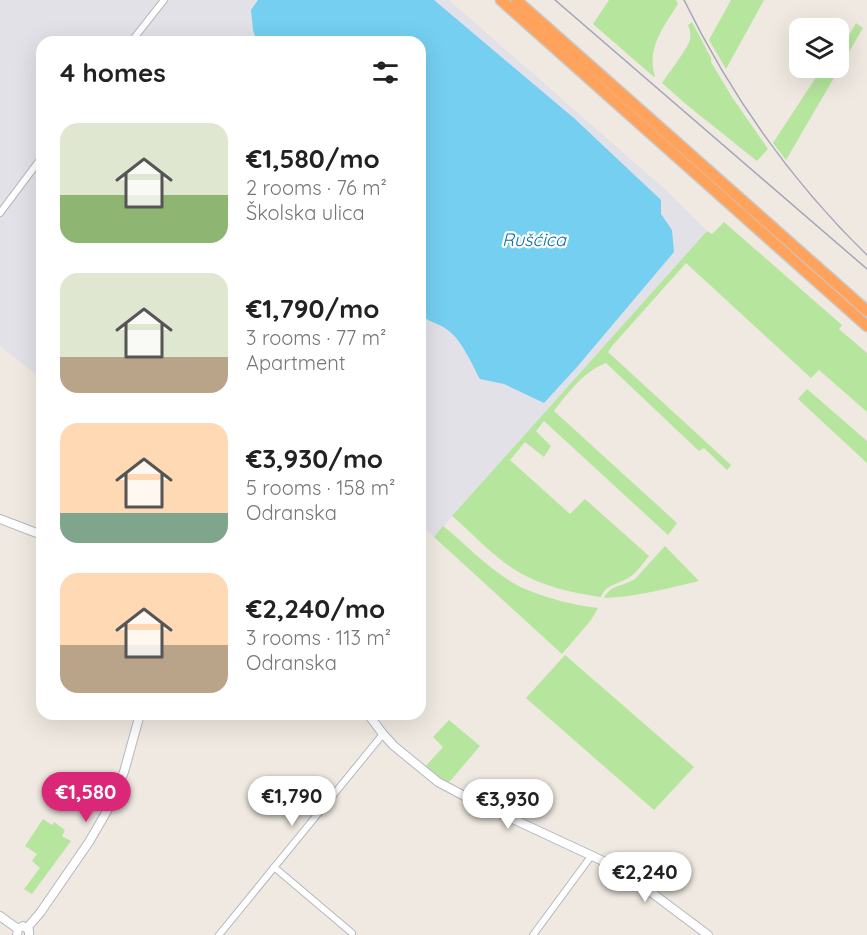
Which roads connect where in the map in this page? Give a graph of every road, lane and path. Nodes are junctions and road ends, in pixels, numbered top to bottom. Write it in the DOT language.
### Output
graph roads {
  1 [pos="164,0"];
  2 [pos="501,0"];
  3 [pos="516,0"];
  4 [pos="136,36"];
  5 [pos="36,166"];
  6 [pos="0,213"];
  7 [pos="867,311"];
  8 [pos="867,326"];
  9 [pos="0,519"];
  10 [pos="36,534"];
  11 [pos="138,720"];
  12 [pos="372,720"];
  13 [pos="383,734"];
  14 [pos="592,855"];
  15 [pos="274,867"];
  16 [pos="0,916"];
  17 [pos="17,932"];
  18 [pos="28,932"];
  19 [pos="352,933"];
  20 [pos="219,935"];
  21 [pos="533,935"];
  22 [pos="708,935"];
  1 -- 4 [label="street"];
  2 -- 8 [label="highway"];
  3 -- 7 [label="highway"];
  5 -- 6 [label="street"];
  9 -- 10 [label="main road"];
  11 -- 18 [label="street"];
  12 -- 13 [label="street"];
  13 -- 14 [label="street"];
  13 -- 15 [label="street"];
  14 -- 21 [label="street"];
  14 -- 22 [label="street"];
  15 -- 19 [label="street"];
  15 -- 20 [label="street"];
  16 -- 17 [label="street"];
  17 -- 18 [label="street"];
}
